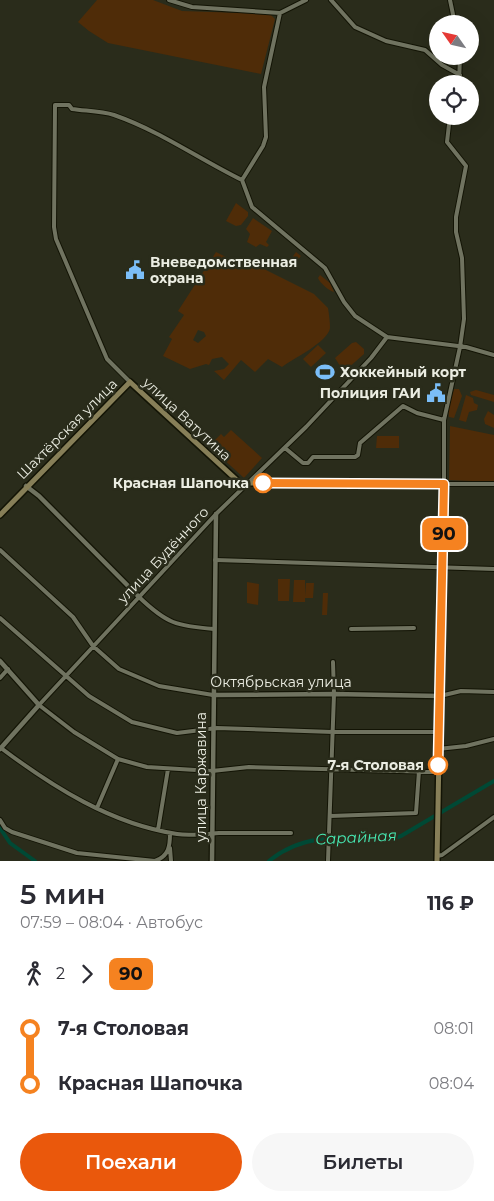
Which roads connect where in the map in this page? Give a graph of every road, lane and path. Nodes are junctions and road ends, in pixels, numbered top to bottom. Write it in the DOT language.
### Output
graph roads {
  1 [pos="169,0"];
  2 [pos="306,0"];
  3 [pos="331,0"];
  4 [pos="450,0"];
  5 [pos="280,13"];
  6 [pos="453,15"];
  7 [pos="460,65"];
  8 [pos="460,75"];
  9 [pos="448,125"];
  10 [pos="242,180"];
  11 [pos="387,337"];
  12 [pos="460,347"];
  13 [pos="494,355"];
  14 [pos="130,382"];
  15 [pos="444,420"];
  16 [pos="286,448"];
  17 [pos="248,483"];
  18 [pos="444,484"];
  19 [pos="494,484"];
  20 [pos="26,486"];
  21 [pos="216,514"];
  22 [pos="0,515"];
  23 [pos="0,550"];
  24 [pos="215,560"];
  25 [pos="443,567"];
  26 [pos="494,569"];
  27 [pos="139,597"];
  28 [pos="0,618"];
  29 [pos="414,628"];
  30 [pos="214,629"];
  31 [pos="350,629"];
  32 [pos="93,646"];
  33 [pos="0,661"];
  34 [pos="333,662"];
  35 [pos="8,669"];
  36 [pos="66,676"];
  37 [pos="0,678"];
  38 [pos="494,692"];
  39 [pos="334,694"];
  40 [pos="214,695"];
  41 [pos="440,696"];
  42 [pos="39,705"];
  43 [pos="213,729"];
  44 [pos="333,732"];
  45 [pos="439,732"];
  46 [pos="494,739"];
  47 [pos="0,747"];
  48 [pos="438,749"];
  49 [pos="118,759"];
  50 [pos="331,768"];
  51 [pos="168,769"];
  52 [pos="419,771"];
  53 [pos="212,772"];
  54 [pos="438,772"];
  55 [pos="96,808"];
  56 [pos="494,817"];
  57 [pos="330,818"];
  58 [pos="0,820"];
  59 [pos="158,830"];
  60 [pos="170,833"];
  61 [pos="291,833"];
  62 [pos="212,834"];
  63 [pos="170,848"];
  64 [pos="437,858"];
  65 [pos="171,861"];
  66 [pos="212,861"];
  67 [pos="328,861"];
  1 -- 5 [label="street"];
  2 -- 5 [label="street"];
  3 -- 8 [label="street"];
  4 -- 6 [label="street"];
  5 -- 10 [label="street"];
  7 -- 8 [label="street"];
  9 -- 12 [label="street"];
  10 -- 11 [label="street"];
  10 -- 14 [label="street"];
  11 -- 12 [label="street"];
  11 -- 16 [label="street, улица Будённого"];
  12 -- 13 [label="street"];
  12 -- 15 [label="street"];
  14 -- 17 [label="main road, улица Ватутина"];
  14 -- 20 [label="main road, Шахтёрская улица"];
  15 -- 16 [label="street"];
  15 -- 18 [label="street"];
  16 -- 17 [label="street, улица Будённого"];
  17 -- 18 [label="main road, улица Ватутина"];
  17 -- 21 [label="street, улица Будённого"];
  18 -- 19 [label="street, улица Ватутина"];
  18 -- 25 [label="main road"];
  20 -- 22 [label="main road, Шахтёрская улица"];
  20 -- 27 [label="street"];
  21 -- 24 [label="street, улица Каржавина"];
  21 -- 27 [label="street, улица Будённого"];
  23 -- 32 [label="street, Октябрьская улица"];
  24 -- 25 [label="street"];
  24 -- 30 [label="street, улица Каржавина"];
  25 -- 26 [label="street"];
  25 -- 41 [label="main road"];
  27 -- 30 [label="street"];
  27 -- 32 [label="street, улица Будённого"];
  28 -- 36 [label="street"];
  29 -- 31 [label="street"];
  30 -- 40 [label="street, улица Каржавина"];
  32 -- 36 [label="street, улица Будённого"];
  32 -- 40 [label="street, Октябрьская улица"];
  33 -- 35 [label="street"];
  34 -- 39 [label="street"];
  35 -- 37 [label="street"];
  35 -- 42 [label="street"];
  36 -- 42 [label="street, улица Будённого"];
  36 -- 43 [label="street"];
  38 -- 41 [label="street, Октябрьская улица"];
  39 -- 40 [label="street, Октябрьская улица"];
  39 -- 41 [label="street, Октябрьская улица"];
  39 -- 44 [label="street"];
  40 -- 43 [label="street, улица Каржавина"];
  41 -- 45 [label="main road"];
  42 -- 47 [label="street, улица Будённого"];
  42 -- 49 [label="street"];
  43 -- 44 [label="street"];
  43 -- 53 [label="street, улица Каржавина"];
  44 -- 45 [label="street"];
  44 -- 50 [label="street"];
  45 -- 48 [label="main road"];
  46 -- 48 [label="street"];
  47 -- 55 [label="street"];
  48 -- 54 [label="main road"];
  49 -- 51 [label="street"];
  49 -- 55 [label="street"];
  50 -- 52 [label="street"];
  50 -- 53 [label="street"];
  50 -- 57 [label="street"];
  51 -- 53 [label="street"];
  51 -- 59 [label="street"];
  52 -- 54 [label="street"];
  52 -- 57 [label="street"];
  53 -- 62 [label="street, улица Каржавина"];
  54 -- 64 [label="main road"];
  55 -- 59 [label="street"];
  56 -- 64 [label="street"];
  57 -- 67 [label="street"];
  58 -- 63 [label="street"];
  59 -- 60 [label="street"];
  60 -- 62 [label="street"];
  60 -- 63 [label="street"];
  61 -- 62 [label="street"];
  62 -- 66 [label="street, улица Каржавина"];
  63 -- 65 [label="street"];
}
